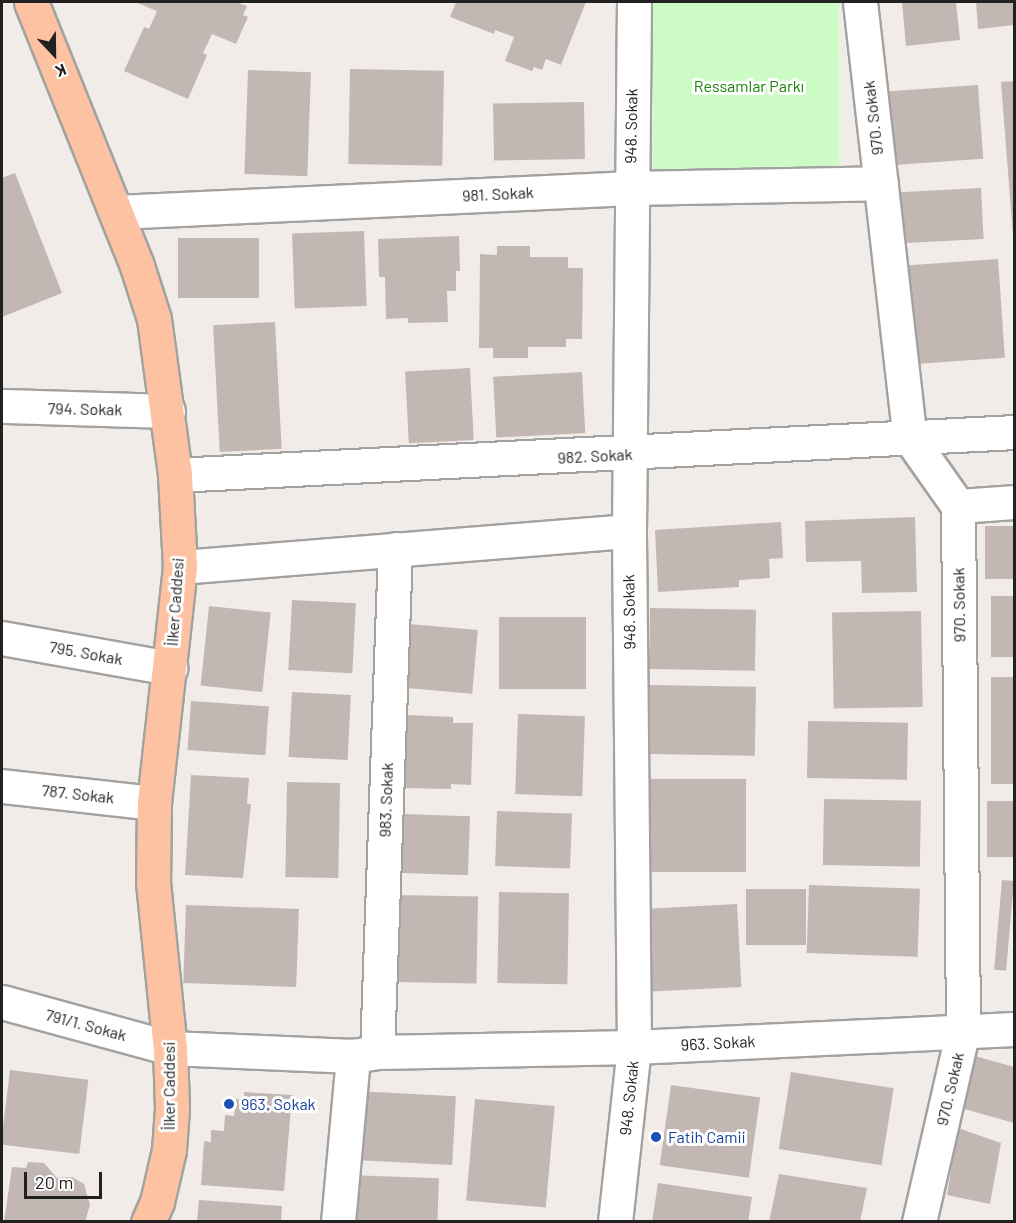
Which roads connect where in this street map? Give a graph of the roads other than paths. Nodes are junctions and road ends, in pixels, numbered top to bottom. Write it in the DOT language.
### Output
graph roads {
  1 [pos="31,2"];
  2 [pos="634,2"];
  3 [pos="860,2"];
  4 [pos="881,183"];
  5 [pos="630,188"];
  6 [pos="116,212"];
  7 [pos="2,406"];
  8 [pos="168,411"];
  9 [pos="1014,432"];
  10 [pos="910,438"];
  11 [pos="630,455"];
  12 [pos="175,475"];
  13 [pos="1014,502"];
  14 [pos="958,506"];
  15 [pos="628,531"];
  16 [pos="395,549"];
  17 [pos="180,567"];
  18 [pos="2,638"];
  19 [pos="170,669"];
  20 [pos="2,786"];
  21 [pos="154,803"];
  22 [pos="2,1002"];
  23 [pos="1014,1029"];
  24 [pos="963,1030"];
  25 [pos="634,1047"];
  26 [pos="170,1048"];
  27 [pos="365,1054"];
  28 [pos="148,1221"];
  29 [pos="338,1221"];
  30 [pos="615,1221"];
  31 [pos="919,1221"];
  1 -- 6 [label="main road, İlker Caddesi"];
  2 -- 5 [label="street, 948. Sokak"];
  3 -- 4 [label="street, 970. Sokak"];
  4 -- 5 [label="street, 981. Sokak"];
  4 -- 10 [label="street, 970. Sokak"];
  5 -- 6 [label="street, 981. Sokak"];
  5 -- 11 [label="street, 948. Sokak"];
  6 -- 8 [label="main road, İlker Caddesi"];
  7 -- 8 [label="street, 794. Sokak"];
  8 -- 12 [label="main road, İlker Caddesi"];
  9 -- 10 [label="street, 982. Sokak"];
  10 -- 11 [label="street, 982. Sokak"];
  10 -- 14 [label="street, 970. Sokak"];
  11 -- 12 [label="street, 982. Sokak"];
  11 -- 15 [label="street, 948. Sokak"];
  12 -- 17 [label="main road, İlker Caddesi"];
  13 -- 14 [label="street"];
  14 -- 24 [label="street, 970. Sokak"];
  15 -- 16 [label="street"];
  15 -- 25 [label="street, 948. Sokak"];
  16 -- 17 [label="street"];
  16 -- 27 [label="street, 983. Sokak"];
  17 -- 19 [label="main road, İlker Caddesi"];
  18 -- 19 [label="street, 795. Sokak"];
  19 -- 21 [label="main road, İlker Caddesi"];
  20 -- 21 [label="street, 787. Sokak"];
  21 -- 26 [label="main road, İlker Caddesi"];
  22 -- 26 [label="street, 791/1. Sokak"];
  23 -- 24 [label="street, 963. Sokak"];
  24 -- 25 [label="street, 963. Sokak"];
  24 -- 31 [label="street, 970. Sokak"];
  25 -- 27 [label="street, 963. Sokak"];
  25 -- 30 [label="street, 948. Sokak"];
  26 -- 27 [label="street, 963. Sokak"];
  26 -- 28 [label="main road, İlker Caddesi"];
  27 -- 29 [label="street, 983. Sokak"];
}
